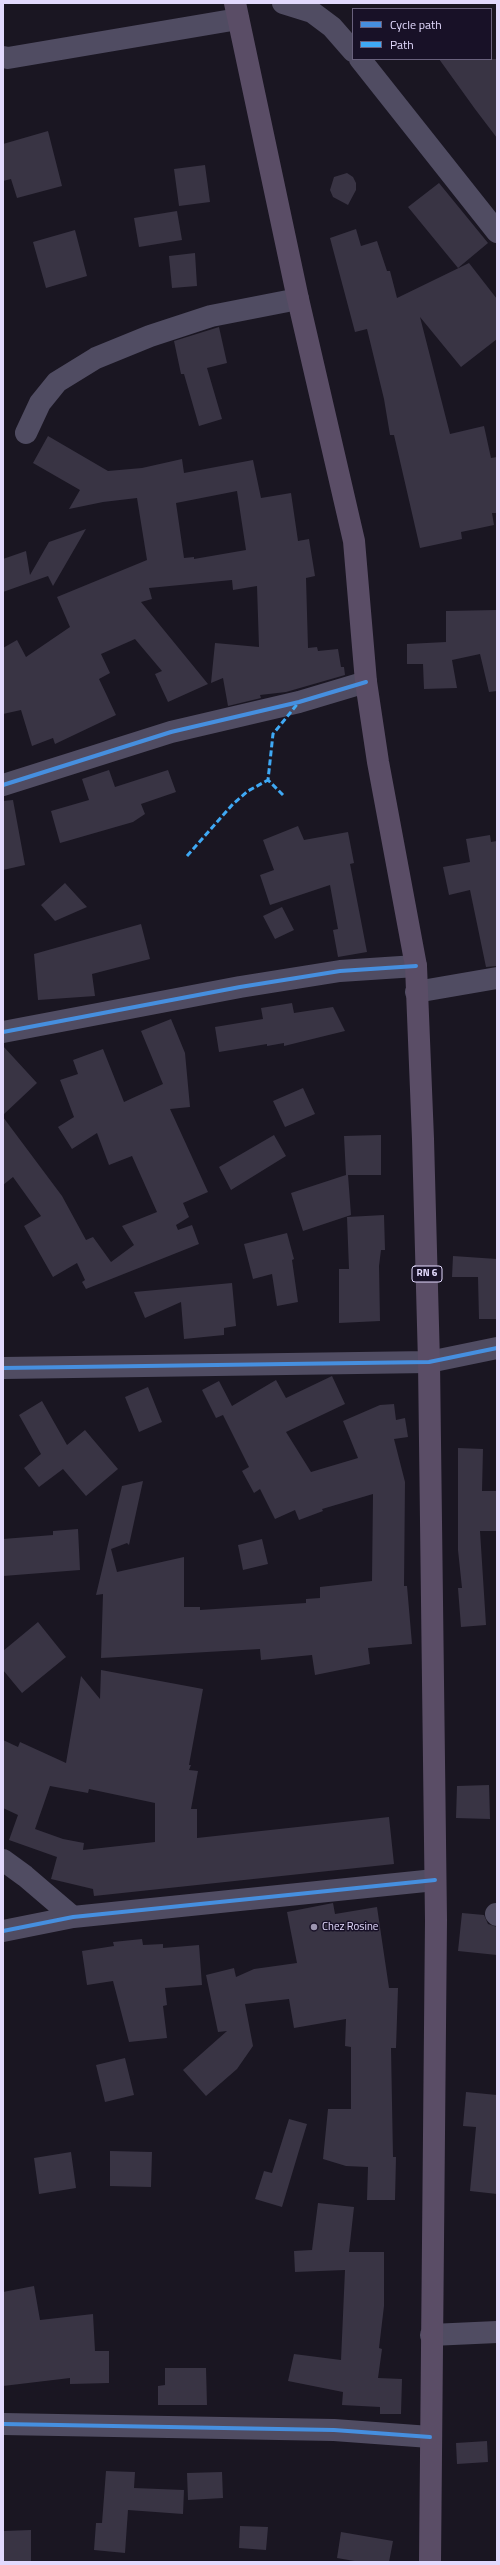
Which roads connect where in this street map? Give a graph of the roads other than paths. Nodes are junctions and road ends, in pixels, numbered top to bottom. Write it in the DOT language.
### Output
graph roads {
  1 [pos="283,3"];
  2 [pos="236,11"];
  3 [pos="352,50"];
  4 [pos="3,57"];
  5 [pos="361,60"];
  6 [pos="497,232"];
  7 [pos="298,299"];
  8 [pos="26,433"];
  9 [pos="366,682"];
  10 [pos="3,785"];
  11 [pos="416,966"];
  12 [pos="497,978"];
  13 [pos="416,992"];
  14 [pos="3,1032"];
  15 [pos="497,1348"];
  16 [pos="429,1362"];
  17 [pos="3,1368"];
  18 [pos="3,1860"];
  19 [pos="435,1880"];
  20 [pos="73,1917"];
  21 [pos="3,1930"];
  22 [pos="497,2332"];
  23 [pos="431,2336"];
  24 [pos="3,2424"];
  25 [pos="430,2437"];
  26 [pos="430,2562"];
  1 -- 3 [label="street"];
  2 -- 4 [label="street"];
  2 -- 7 [label="main road, RN 6"];
  5 -- 6 [label="street"];
  7 -- 8 [label="street"];
  7 -- 9 [label="main road, RN 6"];
  9 -- 10 [label="street"];
  9 -- 11 [label="main road, RN 6"];
  11 -- 13 [label="main road, RN 6"];
  11 -- 14 [label="street"];
  12 -- 13 [label="street"];
  13 -- 16 [label="main road, RN 6"];
  15 -- 16 [label="street"];
  16 -- 17 [label="street"];
  16 -- 19 [label="main road, RN 6"];
  18 -- 20 [label="street"];
  19 -- 20 [label="street"];
  19 -- 23 [label="main road, RN 6"];
  20 -- 21 [label="street"];
  22 -- 23 [label="street"];
  23 -- 25 [label="main road, RN 6"];
  24 -- 25 [label="street"];
  25 -- 26 [label="main road, RN 6"];
}
